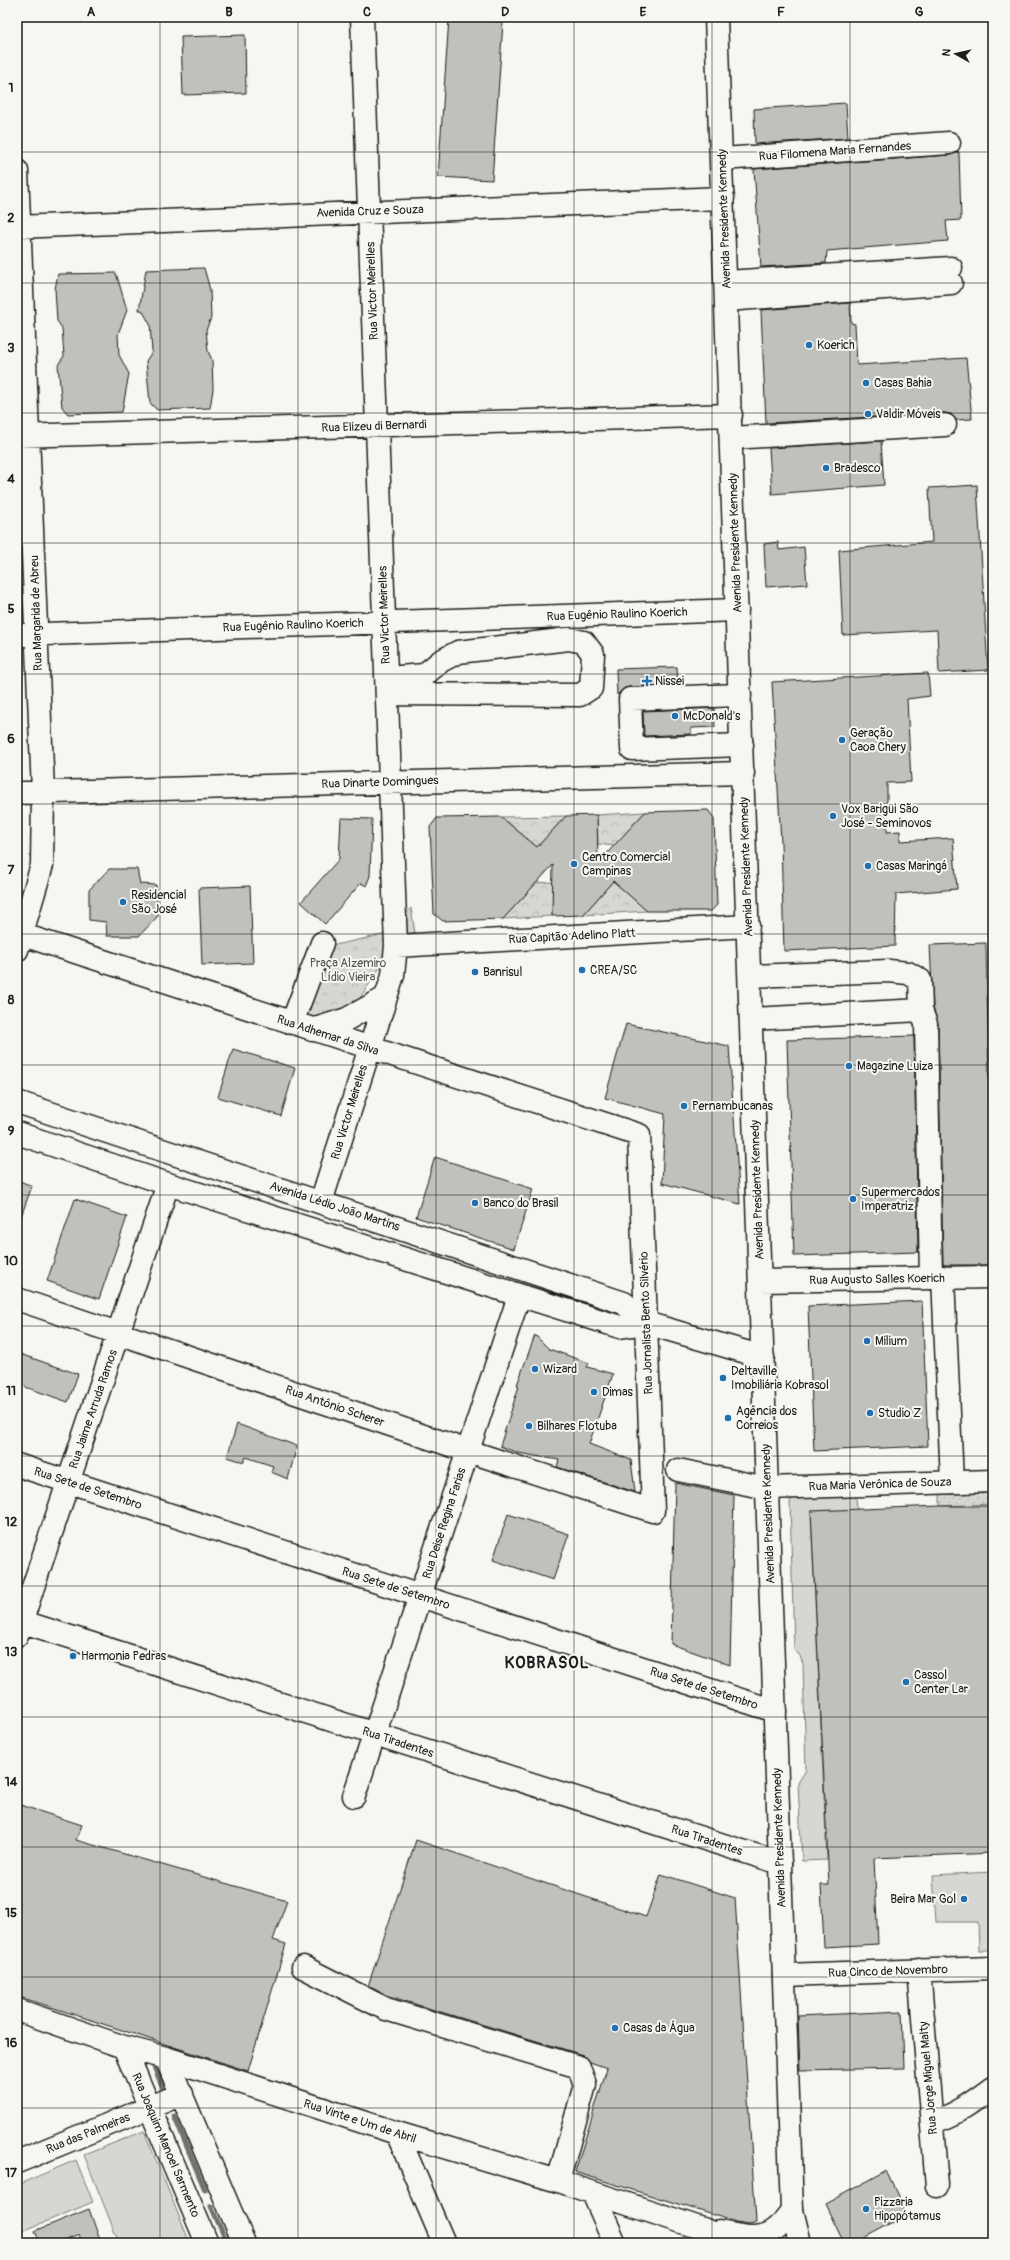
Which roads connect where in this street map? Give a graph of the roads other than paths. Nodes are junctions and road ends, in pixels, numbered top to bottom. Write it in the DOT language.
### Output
graph roads {
  1 [pos="362,17"];
  2 [pos="716,17"];
  3 [pos="949,143"];
  4 [pos="722,159"];
  5 [pos="17,171"];
  6 [pos="723,198"];
  7 [pos="369,211"];
  8 [pos="18,227"];
  9 [pos="951,276"];
  10 [pos="726,291"];
  11 [pos="730,415"];
  12 [pos="946,425"];
  13 [pos="377,426"];
  14 [pos="23,436"];
  15 [pos="731,438"];
  16 [pos="737,610"];
  17 [pos="384,622"];
  18 [pos="27,634"];
  19 [pos="423,684"];
  20 [pos="387,686"];
  21 [pos="740,695"];
  22 [pos="742,745"];
  23 [pos="743,773"];
  24 [pos="390,782"];
  25 [pos="43,792"];
  26 [pos="17,793"];
  27 [pos="748,926"];
  28 [pos="19,939"];
  29 [pos="322,943"];
  30 [pos="396,946"];
  31 [pos="750,976"];
  32 [pos="386,998"];
  33 [pos="921,1010"];
  34 [pos="751,1019"];
  35 [pos="302,1027"];
  36 [pos="369,1049"];
  37 [pos="17,1102"];
  38 [pos="17,1133"];
  39 [pos="639,1135"];
  40 [pos="168,1184"];
  41 [pos="321,1202"];
  42 [pos="993,1277"];
  43 [pos="937,1278"];
  44 [pos="760,1281"];
  45 [pos="519,1296"];
  46 [pos="17,1299"];
  47 [pos="646,1323"];
  48 [pos="118,1334"];
  49 [pos="763,1357"];
  50 [pos="468,1451"];
  51 [pos="17,1465"];
  52 [pos="678,1470"];
  53 [pos="993,1481"];
  54 [pos="68,1482"];
  55 [pos="952,1482"];
  56 [pos="767,1488"];
  57 [pos="654,1511"];
  58 [pos="420,1596"];
  59 [pos="18,1626"];
  60 [pos="775,1711"];
  61 [pos="374,1734"];
  62 [pos="354,1796"];
  63 [pos="780,1864"];
  64 [pos="303,1967"];
  65 [pos="993,1968"];
  66 [pos="919,1970"];
  67 [pos="784,1975"];
  68 [pos="17,2010"];
  69 [pos="124,2047"];
  70 [pos="166,2058"];
  71 [pos="993,2088"];
  72 [pos="182,2094"];
  73 [pos="150,2107"];
  74 [pos="932,2122"];
  75 [pos="397,2133"];
  76 [pos="17,2162"];
  77 [pos="558,2181"];
  78 [pos="937,2186"];
  79 [pos="222,2191"];
  80 [pos="593,2193"];
  81 [pos="191,2205"];
  82 [pos="792,2210"];
  83 [pos="703,2229"];
  84 [pos="207,2243"];
  85 [pos="244,2243"];
  86 [pos="444,2243"];
  87 [pos="615,2243"];
  88 [pos="734,2243"];
  89 [pos="800,2243"];
  1 -- 7 [label="street, Rua Victor Meirelles"];
  2 -- 4 [label="street, Avenida Presidente Kennedy"];
  3 -- 4 [label="street, Rua Filomena Maria Fernandes"];
  4 -- 6 [label="street, Avenida Presidente Kennedy"];
  5 -- 8 [label="street, Rua Margarida de Abreu"];
  6 -- 7 [label="street, Avenida Cruz e Souza"];
  6 -- 10 [label="street, Avenida Presidente Kennedy"];
  7 -- 8 [label="street, Avenida Cruz e Souza"];
  7 -- 13 [label="street, Rua Victor Meirelles"];
  8 -- 14 [label="street, Rua Margarida de Abreu"];
  9 -- 10 [label="street"];
  10 -- 11 [label="street, Avenida Presidente Kennedy"];
  11 -- 13 [label="street, Rua Elizeu di Bernardi"];
  11 -- 15 [label="street, Avenida Presidente Kennedy"];
  12 -- 15 [label="street"];
  13 -- 14 [label="street, Rua Elizeu di Bernardi"];
  13 -- 17 [label="street, Rua Victor Meirelles"];
  14 -- 18 [label="street, Rua Margarida de Abreu"];
  15 -- 16 [label="street, Avenida Presidente Kennedy"];
  16 -- 17 [label="street, Rua Eugênio Raulino Koerich"];
  16 -- 21 [label="street, Avenida Presidente Kennedy"];
  17 -- 18 [label="street, Rua Eugênio Raulino Koerich"];
  17 -- 20 [label="street, Rua Victor Meirelles"];
  18 -- 25 [label="street, Rua Margarida de Abreu"];
  19 -- 19 [label="street"];
  19 -- 20 [label="street"];
  20 -- 24 [label="street, Rua Victor Meirelles"];
  21 -- 22 [label="street, Avenida Presidente Kennedy"];
  21 -- 22 [label="street"];
  22 -- 23 [label="street, Avenida Presidente Kennedy"];
  23 -- 24 [label="street, Rua Dinarte Domingues"];
  23 -- 27 [label="street, Avenida Presidente Kennedy"];
  24 -- 25 [label="street, Rua Dinarte Domingues"];
  24 -- 30 [label="street, Rua Victor Meirelles"];
  25 -- 26 [label="street, Rua Dinarte Domingues"];
  25 -- 28 [label="street, Rua Margarida de Abreu"];
  27 -- 30 [label="street, Rua Capitão Adelino Platt"];
  27 -- 31 [label="street, Avenida Presidente Kennedy"];
  28 -- 35 [label="street, Rua Adhemar da Silva"];
  29 -- 35 [label="street"];
  30 -- 32 [label="street, Rua Victor Meirelles"];
  31 -- 33 [label="street"];
  31 -- 34 [label="street, Avenida Presidente Kennedy"];
  32 -- 35 [label="street"];
  32 -- 36 [label="street, Rua Victor Meirelles"];
  33 -- 34 [label="street"];
  33 -- 43 [label="street"];
  34 -- 44 [label="street, Avenida Presidente Kennedy"];
  35 -- 36 [label="street, Rua Adhemar da Silva"];
  36 -- 39 [label="street, Rua Adhemar da Silva"];
  36 -- 41 [label="street, Rua Victor Meirelles"];
  37 -- 41 [label="street, Avenida Lédio João Martins"];
  38 -- 40 [label="street, Avenida Lédio João Martins"];
  39 -- 47 [label="street, Rua Jornalista Bento Silvério"];
  40 -- 45 [label="street, Avenida Lédio João Martins"];
  40 -- 48 [label="street, Rua Jaime Arruda Ramos"];
  41 -- 47 [label="street, Avenida Lédio João Martins"];
  42 -- 43 [label="street, Rua Augusto Salles Koerich"];
  43 -- 44 [label="street, Rua Augusto Salles Koerich"];
  43 -- 55 [label="street"];
  44 -- 49 [label="street, Avenida Presidente Kennedy"];
  45 -- 47 [label="street, Avenida Lédio João Martins"];
  45 -- 50 [label="street, Rua Deise Regina Farias"];
  46 -- 48 [label="street, Rua Antônio Scherer"];
  47 -- 49 [label="street, Avenida Lédio João Martins"];
  47 -- 57 [label="street, Rua Jornalista Bento Silvério"];
  48 -- 50 [label="street, Rua Antônio Scherer"];
  48 -- 54 [label="street, Rua Jaime Arruda Ramos"];
  49 -- 56 [label="street, Avenida Presidente Kennedy"];
  50 -- 57 [label="street, Rua Antônio Scherer"];
  50 -- 58 [label="street, Rua Deise Regina Farias"];
  51 -- 54 [label="street, Rua Sete de Setembro"];
  52 -- 56 [label="street, Rua Maria Verônica de Souza"];
  53 -- 55 [label="street, Rua Maria Verônica de Souza"];
  54 -- 58 [label="street, Rua Sete de Setembro"];
  54 -- 59 [label="street, Rua Jaime Arruda Ramos"];
  55 -- 56 [label="street, Rua Maria Verônica de Souza"];
  56 -- 60 [label="street, Avenida Presidente Kennedy"];
  58 -- 60 [label="street, Rua Sete de Setembro"];
  58 -- 61 [label="street, Rua Deise Regina Farias"];
  59 -- 61 [label="street, Rua Tiradentes"];
  60 -- 63 [label="street, Avenida Presidente Kennedy"];
  61 -- 62 [label="street, Rua Deise Regina Farias"];
  61 -- 63 [label="street, Rua Tiradentes"];
  63 -- 67 [label="street, Avenida Presidente Kennedy"];
  64 -- 77 [label="street"];
  65 -- 66 [label="street, Rua Cinco de Novembro"];
  66 -- 67 [label="street, Rua Cinco de Novembro"];
  66 -- 74 [label="street, Rua Jorge Miguel Malty"];
  67 -- 82 [label="street, Avenida Presidente Kennedy"];
  68 -- 69 [label="street, Rua Vinte e Um de Abril"];
  69 -- 70 [label="street, Rua Vinte e Um de Abril"];
  69 -- 73 [label="street, Rua Joaquim Manoel Sarmento"];
  70 -- 72 [label="street"];
  70 -- 75 [label="street, Rua Vinte e Um de Abril"];
  71 -- 74 [label="street"];
  72 -- 73 [label="street, Rua das Palmeiras"];
  72 -- 79 [label="street"];
  73 -- 76 [label="street, Rua das Palmeiras"];
  73 -- 81 [label="street, Rua Joaquim Manoel Sarmento"];
  74 -- 78 [label="street, Rua Jorge Miguel Malty"];
  75 -- 77 [label="street, Rua Vinte e Um de Abril"];
  75 -- 86 [label="street"];
  77 -- 80 [label="street, Rua Vinte e Um de Abril"];
  79 -- 81 [label="street"];
  79 -- 85 [label="street"];
  80 -- 83 [label="street, Rua Vinte e Um de Abril"];
  80 -- 87 [label="street"];
  81 -- 84 [label="street, Rua Joaquim Manoel Sarmento"];
  82 -- 83 [label="street, Rua Vinte e Um de Abril"];
  82 -- 89 [label="street, Avenida Presidente Kennedy"];
  83 -- 88 [label="street, Rua Vinte e Um de Abril"];
}
